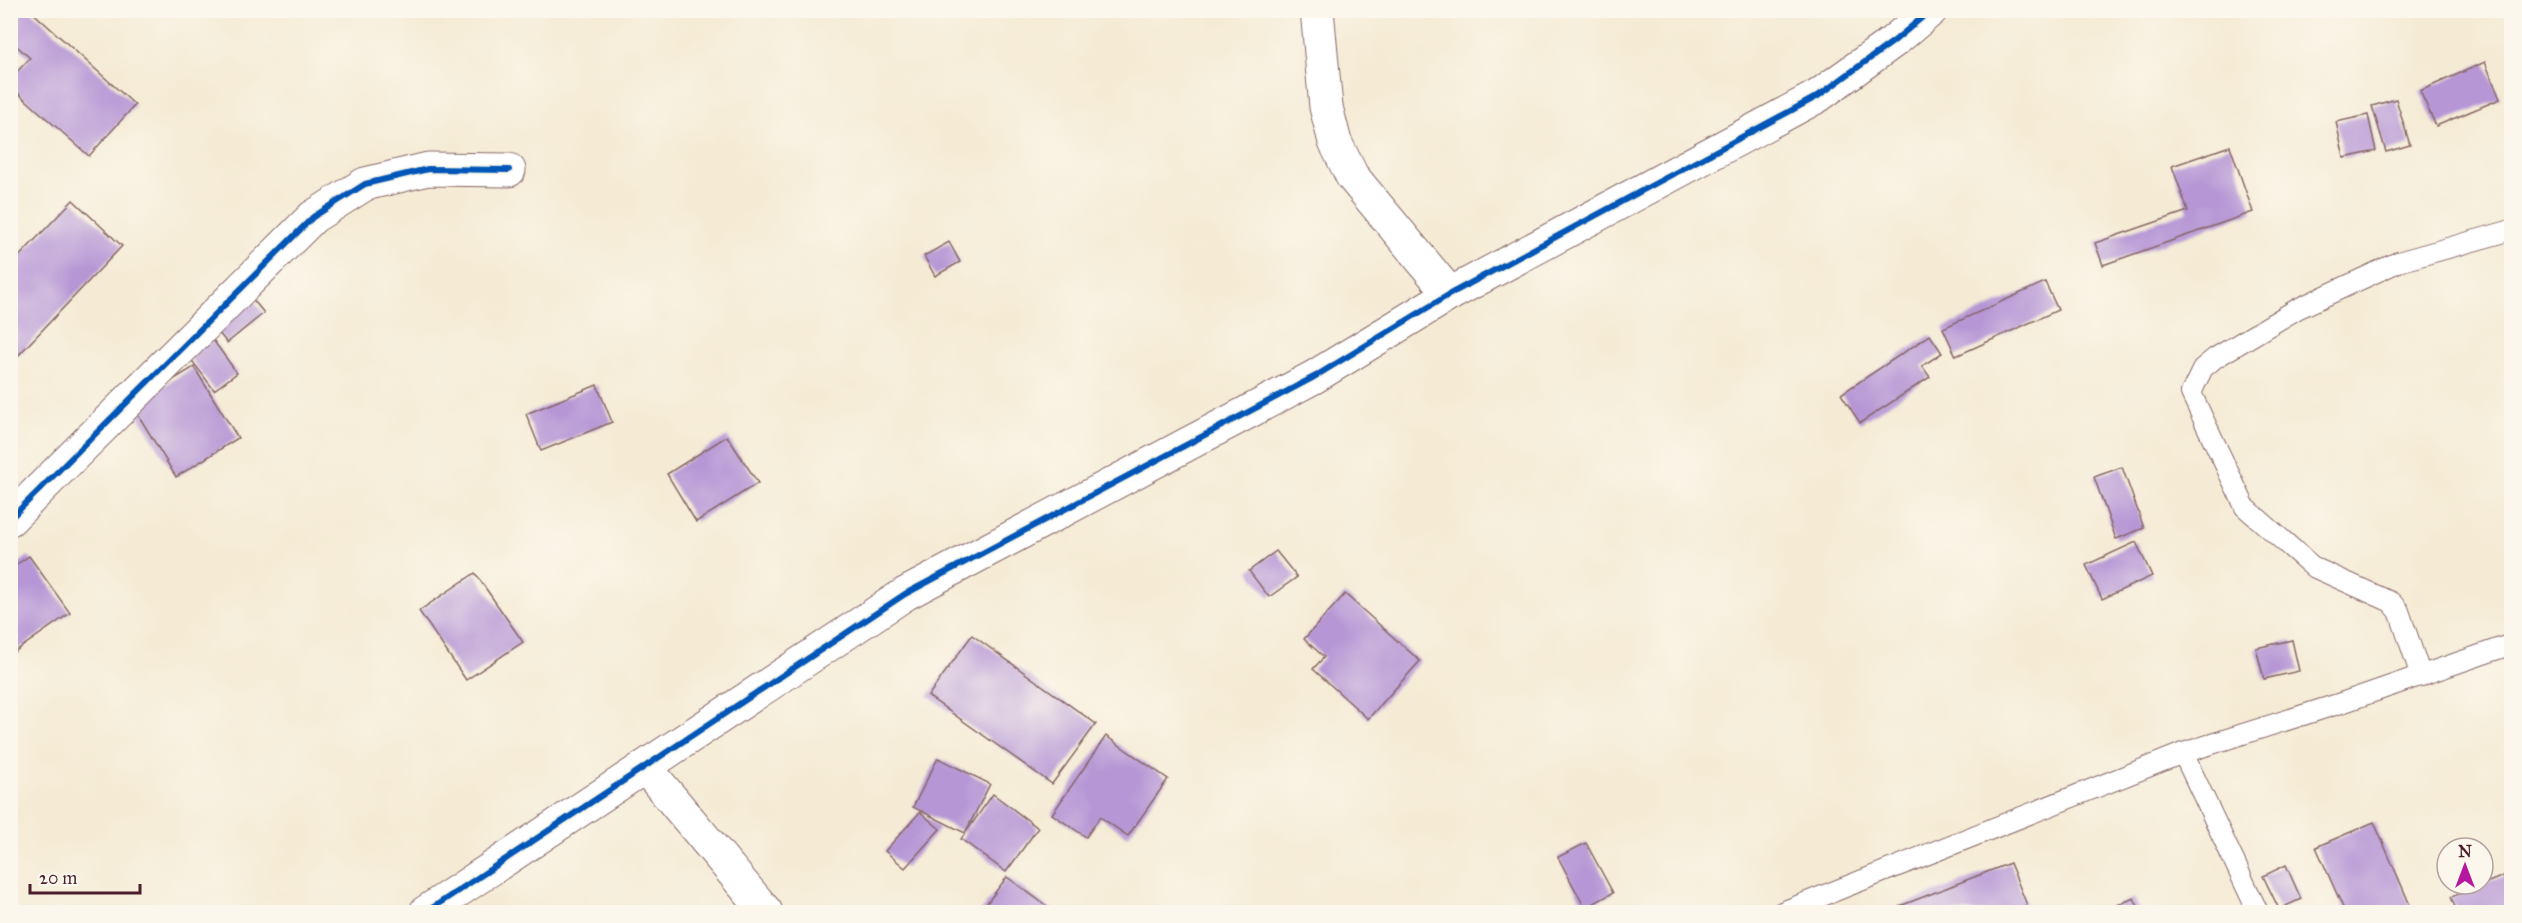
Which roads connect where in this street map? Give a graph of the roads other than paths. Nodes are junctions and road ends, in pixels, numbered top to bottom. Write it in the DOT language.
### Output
graph roads {
  1 [pos="1317,10"];
  2 [pos="1931,10"];
  3 [pos="509,170"];
  4 [pos="2511,230"];
  5 [pos="1450,294"];
  6 [pos="10,519"];
  7 [pos="2511,644"];
  8 [pos="2421,676"];
  9 [pos="2183,753"];
  10 [pos="645,767"];
  11 [pos="426,912"];
  12 [pos="766,912"];
  13 [pos="1782,912"];
  14 [pos="2258,912"];
  1 -- 5 [label="street"];
  2 -- 5 [label="street"];
  3 -- 6 [label="street"];
  4 -- 8 [label="lane"];
  5 -- 10 [label="street"];
  7 -- 8 [label="lane"];
  8 -- 9 [label="lane"];
  9 -- 13 [label="lane"];
  9 -- 14 [label="lane"];
  10 -- 11 [label="street"];
  10 -- 12 [label="street"];
}
